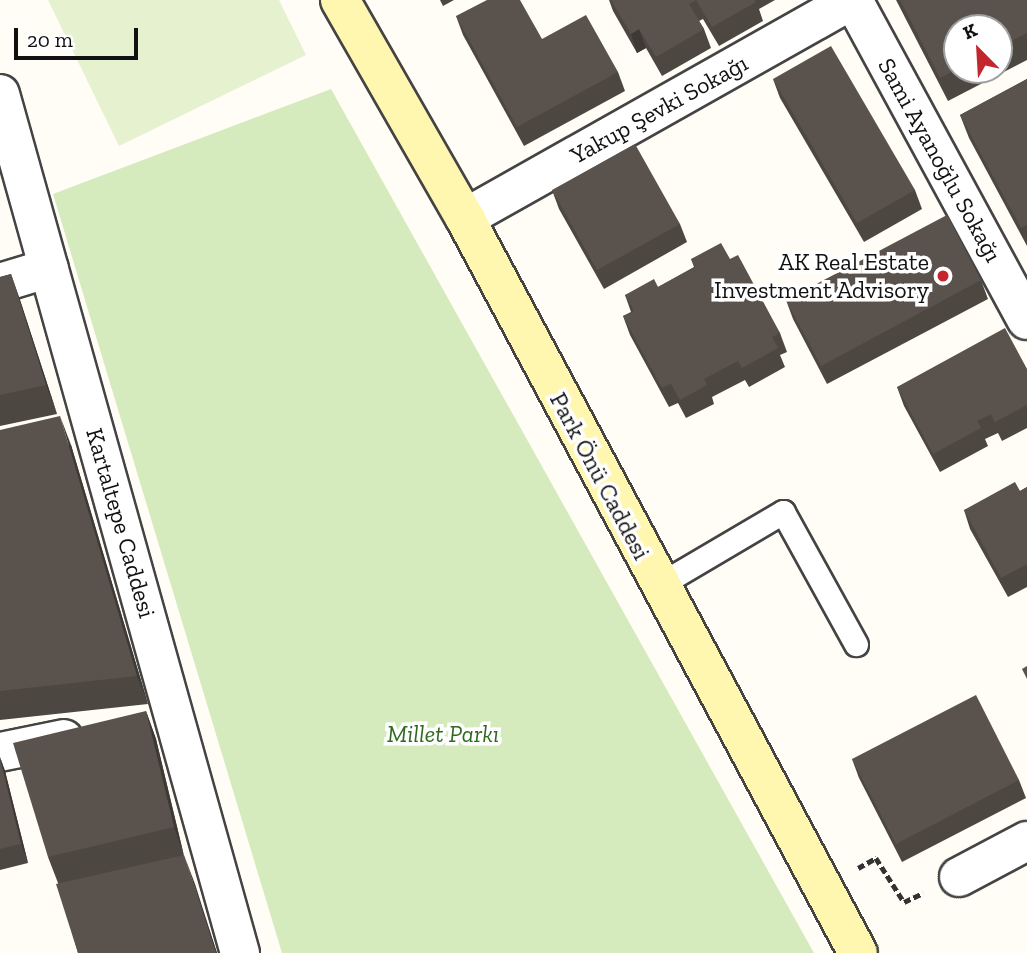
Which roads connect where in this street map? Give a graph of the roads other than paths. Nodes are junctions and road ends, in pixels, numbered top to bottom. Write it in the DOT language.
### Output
graph roads {
  1 [pos="340,0"];
  2 [pos="852,0"];
  3 [pos="0,94"];
  4 [pos="465,218"];
  5 [pos="49,268"];
  6 [pos="0,283"];
  7 [pos="1027,320"];
  8 [pos="659,585"];
  9 [pos="856,644"];
  10 [pos="176,716"];
  11 [pos="136,724"];
  12 [pos="95,732"];
  13 [pos="0,752"];
  14 [pos="1027,841"];
  15 [pos="959,877"];
  16 [pos="240,953"];
  17 [pos="858,953"];
  1 -- 4 [label="street, Park Önü Caddesi"];
  2 -- 4 [label="street, Yakup Şevki Sokağı"];
  2 -- 7 [label="street, Sami Ayanoğlu Sokağı"];
  3 -- 5 [label="street, Kartaltepe Caddesi"];
  4 -- 8 [label="street, Park Önü Caddesi"];
  5 -- 6 [label="street"];
  5 -- 10 [label="street, Kartaltepe Caddesi"];
  8 -- 9 [label="lane"];
  8 -- 17 [label="street, Park Önü Caddesi"];
  10 -- 11 [label="street"];
  10 -- 16 [label="street, Kartaltepe Caddesi"];
  12 -- 13 [label="street"];
  14 -- 15 [label="street"];
}
